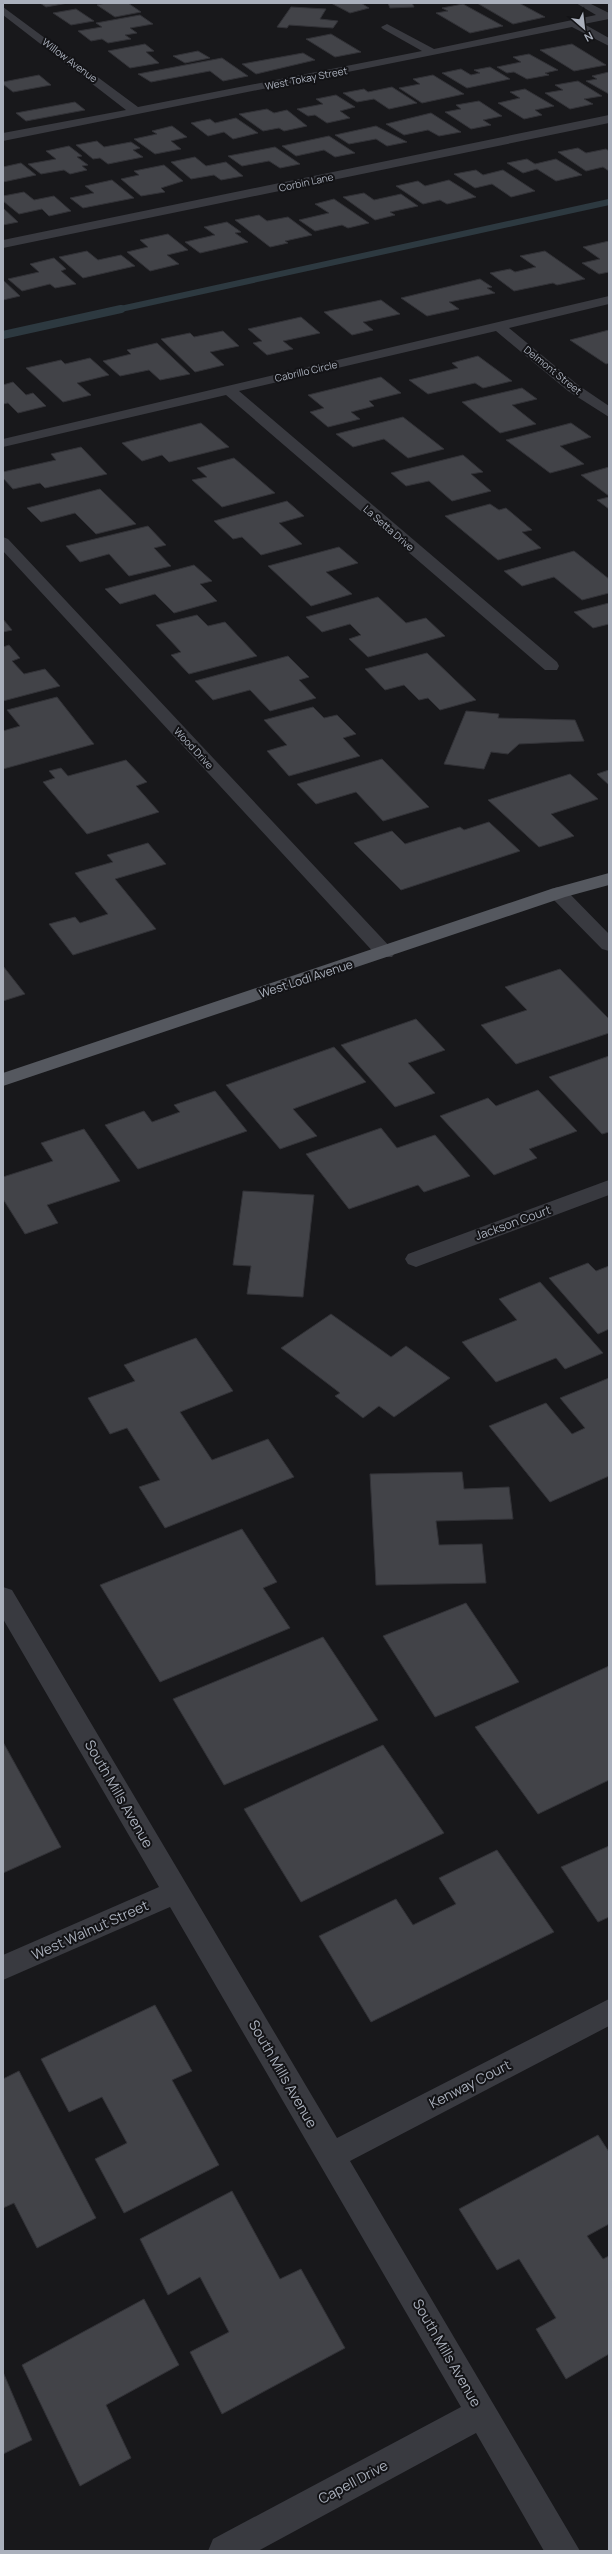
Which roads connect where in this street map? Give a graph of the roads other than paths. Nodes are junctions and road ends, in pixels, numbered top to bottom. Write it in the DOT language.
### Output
graph roads {
  1 [pos="581,3"];
  2 [pos="3,10"];
  3 [pos="608,16"];
  4 [pos="573,23"];
  5 [pos="387,27"];
  6 [pos="609,43"];
  7 [pos="431,52"];
  8 [pos="135,111"];
  9 [pos="609,119"];
  10 [pos="3,136"];
  11 [pos="3,244"];
  12 [pos="609,300"];
  13 [pos="498,326"];
  14 [pos="228,389"];
  15 [pos="609,413"];
  16 [pos="3,442"];
  17 [pos="3,542"];
  18 [pos="551,666"];
  19 [pos="609,879"];
  20 [pos="558,894"];
  21 [pos="609,945"];
  22 [pos="385,953"];
  23 [pos="3,1080"];
  24 [pos="609,1187"];
  25 [pos="416,1259"];
  26 [pos="3,1597"];
  27 [pos="176,1892"];
  28 [pos="3,1968"];
  29 [pos="609,2012"];
  30 [pos="330,2156"];
  31 [pos="482,2413"];
  32 [pos="225,2551"];
  33 [pos="562,2551"];
  1 -- 3 [label="street"];
  2 -- 8 [label="street, Willow Avenue"];
  3 -- 4 [label="street, West Tokay Street"];
  4 -- 6 [label="street"];
  4 -- 7 [label="street, West Tokay Street"];
  5 -- 7 [label="street"];
  7 -- 8 [label="street, West Tokay Street"];
  8 -- 10 [label="street, West Tokay Street"];
  9 -- 11 [label="street, Corbin Lane"];
  12 -- 13 [label="street, Cabrillo Circle"];
  13 -- 14 [label="street, Cabrillo Circle"];
  13 -- 15 [label="street, Delmont Street"];
  14 -- 16 [label="street, Cabrillo Circle"];
  14 -- 18 [label="street, La Setta Drive"];
  17 -- 22 [label="street, Wood Drive"];
  19 -- 20 [label="main road, West Lodi Avenue"];
  20 -- 21 [label="street"];
  20 -- 22 [label="main road, West Lodi Avenue"];
  22 -- 23 [label="main road, West Lodi Avenue"];
  24 -- 25 [label="street, Jackson Court"];
  26 -- 27 [label="street, South Mills Avenue"];
  27 -- 28 [label="street, West Walnut Street"];
  27 -- 30 [label="street, South Mills Avenue"];
  29 -- 30 [label="street, Kenway Court"];
  30 -- 31 [label="street, South Mills Avenue"];
  31 -- 32 [label="street, Capell Drive"];
  31 -- 33 [label="street, South Mills Avenue"];
}
